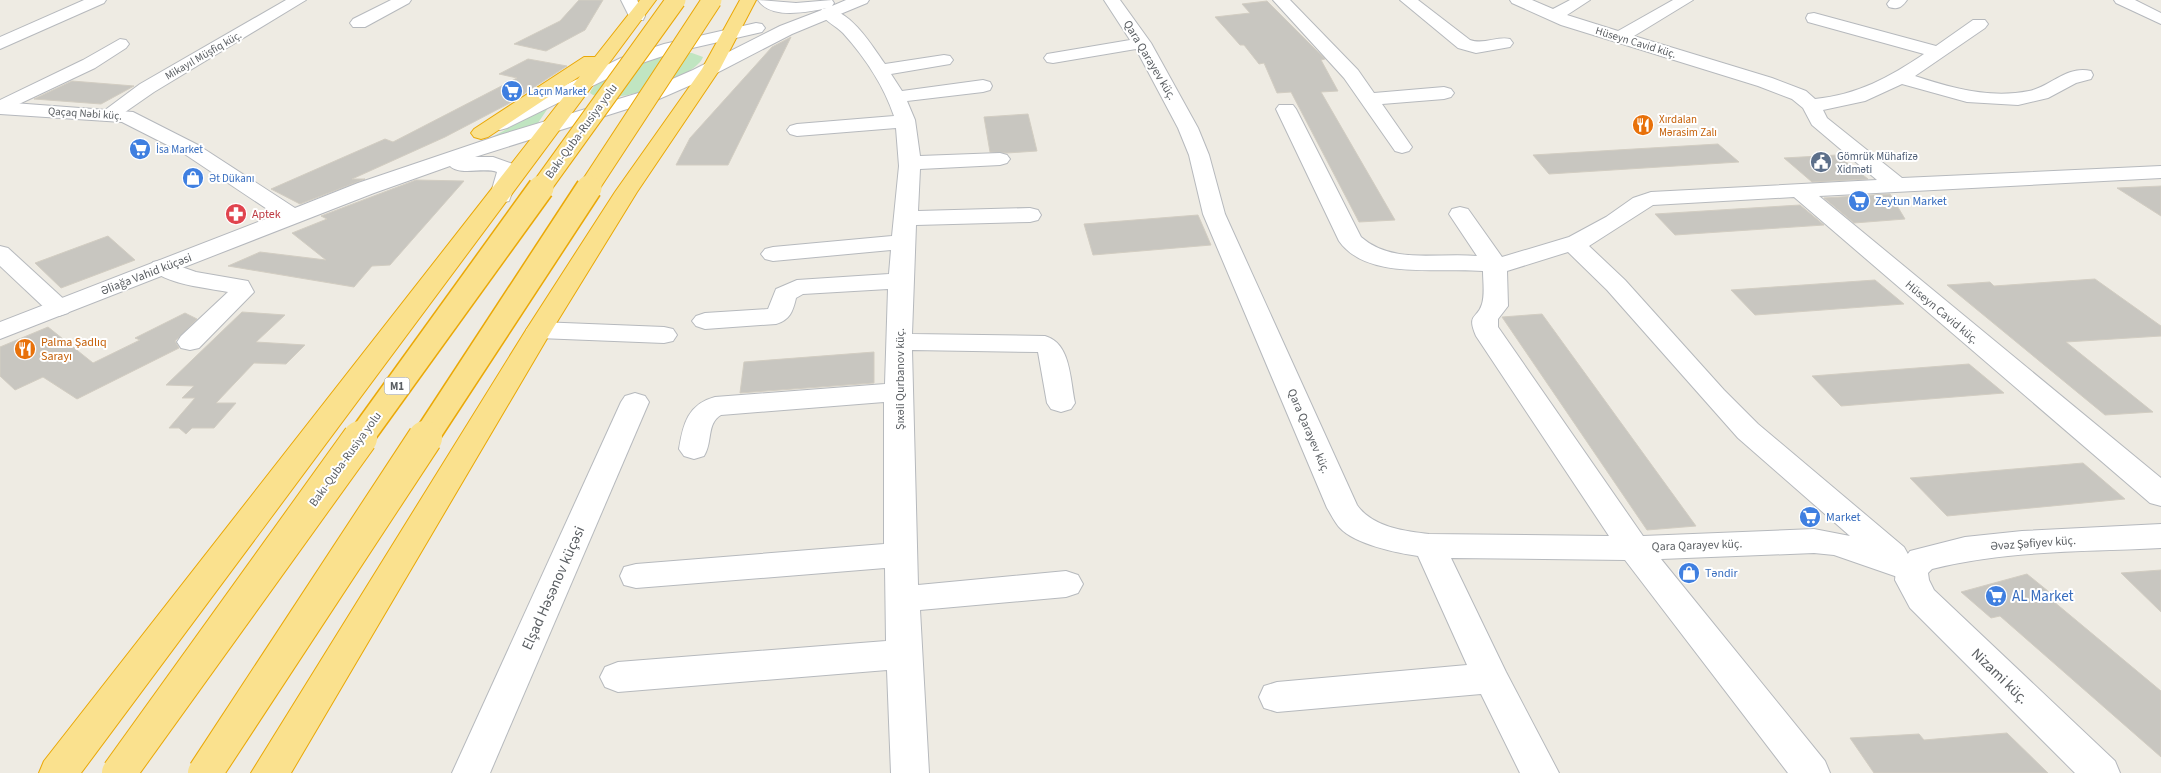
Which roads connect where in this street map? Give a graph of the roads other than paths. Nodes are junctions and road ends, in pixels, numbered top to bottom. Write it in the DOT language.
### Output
graph roads {
  1 [pos="98,0"];
  2 [pos="298,0"];
  3 [pos="403,0"];
  4 [pos="676,0"];
  5 [pos="712,0"];
  6 [pos="748,0"];
  7 [pos="766,0"];
  8 [pos="861,0"];
  9 [pos="1112,0"];
  10 [pos="1281,0"];
  11 [pos="1408,0"];
  12 [pos="1518,0"];
  13 [pos="1582,0"];
  14 [pos="1685,0"];
  15 [pos="2122,0"];
  16 [pos="834,4"];
  17 [pos="638,5"];
  18 [pos="1553,16"];
  19 [pos="1814,18"];
  20 [pos="2161,19"];
  21 [pos="359,22"];
  22 [pos="1979,24"];
  23 [pos="729,34"];
  24 [pos="1620,37"];
  25 [pos="618,38"];
  26 [pos="1142,43"];
  27 [pos="1504,43"];
  28 [pos="0,44"];
  29 [pos="120,44"];
  30 [pos="1938,52"];
  31 [pos="654,53"];
  32 [pos="1053,58"];
  33 [pos="944,60"];
  34 [pos="711,68"];
  35 [pos="880,70"];
  36 [pos="2084,75"];
  37 [pos="1901,78"];
  38 [pos="585,81"];
  39 [pos="983,86"];
  40 [pos="1444,93"];
  41 [pos="652,95"];
  42 [pos="1370,100"];
  43 [pos="1811,105"];
  44 [pos="0,107"];
  45 [pos="900,109"];
  46 [pos="1286,109"];
  47 [pos="111,113"];
  48 [pos="554,125"];
  49 [pos="797,130"];
  50 [pos="482,133"];
  51 [pos="1402,147"];
  52 [pos="1000,159"];
  53 [pos="910,163"];
  54 [pos="2161,172"];
  55 [pos="1896,184"];
  56 [pos="366,188"];
  57 [pos="1800,190"];
  58 [pos="501,196"];
  59 [pos="1460,214"];
  60 [pos="1030,215"];
  61 [pos="292,216"];
  62 [pos="905,230"];
  63 [pos="1576,244"];
  64 [pos="0,253"];
  65 [pos="774,254"];
  66 [pos="1496,265"];
  67 [pos="162,267"];
  68 [pos="901,281"];
  69 [pos="59,308"];
  70 [pos="704,322"];
  71 [pos="539,330"];
  72 [pos="0,331"];
  73 [pos="664,335"];
  74 [pos="190,342"];
  75 [pos="899,342"];
  76 [pos="899,392"];
  77 [pos="635,402"];
  78 [pos="1061,403"];
  79 [pos="694,449"];
  80 [pos="2161,495"];
  81 [pos="2161,536"];
  82 [pos="1429,546"];
  83 [pos="1634,548"];
  84 [pos="901,556"];
  85 [pos="1912,570"];
  86 [pos="636,576"];
  87 [pos="1066,584"];
  88 [pos="901,599"];
  89 [pos="904,654"];
  90 [pos="618,677"];
  91 [pos="1491,678"];
  92 [pos="1277,696"];
  93 [pos="58,773"];
  94 [pos="119,773"];
  95 [pos="205,773"];
  96 [pos="270,773"];
  97 [pos="471,773"];
  98 [pos="910,773"];
  99 [pos="1540,773"];
  100 [pos="1811,773"];
  101 [pos="2101,773"];
  1 -- 28 [label="street"];
  2 -- 47 [label="street, Mikayıl Müşfiq küç."];
  3 -- 21 [label="street"];
  4 -- 94 [label="highway, Bakı-Quba-Rusiya yolu / M1, bridge"];
  5 -- 95 [label="highway, bridge"];
  6 -- 23 [label="highway"];
  7 -- 16 [label="street"];
  8 -- 16 [label="street"];
  9 -- 26 [label="street, Qara Qarayev küç."];
  10 -- 42 [label="street"];
  11 -- 27 [label="street"];
  12 -- 18 [label="street, Hüseyn Cavid küç."];
  13 -- 18 [label="street"];
  14 -- 24 [label="street"];
  15 -- 20 [label="street"];
  16 -- 23 [label="street"];
  16 -- 34 [label="street"];
  16 -- 35 [label="street, Şıxəli Qurbanov küç."];
  17 -- 25 [label="highway"];
  18 -- 24 [label="street, Hüseyn Cavid küç."];
  19 -- 30 [label="street"];
  22 -- 30 [label="street"];
  23 -- 31 [label="street"];
  23 -- 34 [label="highway"];
  24 -- 43 [label="street, Hüseyn Cavid küç."];
  25 -- 38 [label="highway"];
  25 -- 50 [label="highway"];
  26 -- 32 [label="street"];
  26 -- 82 [label="street, Qara Qarayev küç."];
  29 -- 44 [label="street"];
  30 -- 37 [label="street"];
  31 -- 34 [label="street"];
  31 -- 38 [label="street"];
  33 -- 35 [label="street"];
  34 -- 41 [label="street"];
  34 -- 71 [label="highway"];
  35 -- 45 [label="street, Şıxəli Qurbanov küç."];
  36 -- 37 [label="street"];
  37 -- 43 [label="street"];
  38 -- 41 [label="street"];
  38 -- 48 [label="highway"];
  38 -- 50 [label="street"];
  39 -- 45 [label="street"];
  40 -- 42 [label="street"];
  41 -- 48 [label="street"];
  42 -- 51 [label="street"];
  43 -- 55 [label="street, Hüseyn Cavid küç."];
  44 -- 47 [label="street, Qaçaq Nəbi küç."];
  45 -- 49 [label="street"];
  45 -- 53 [label="street, Şıxəli Qurbanov küç."];
  46 -- 66 [label="street"];
  47 -- 61 [label="street, Qaçaq Nəbi küç."];
  48 -- 56 [label="street"];
  48 -- 58 [label="highway"];
  50 -- 56 [label="street"];
  52 -- 53 [label="street"];
  53 -- 62 [label="street, Şıxəli Qurbanov küç."];
  54 -- 55 [label="street"];
  55 -- 57 [label="street"];
  56 -- 58 [label="street"];
  56 -- 61 [label="street, Əliağa Vahid küçəsi"];
  57 -- 63 [label="street"];
  57 -- 80 [label="street, Hüseyn Cavid küç."];
  58 -- 93 [label="highway"];
  59 -- 66 [label="street"];
  60 -- 62 [label="street"];
  61 -- 67 [label="street, Əliağa Vahid küçəsi"];
  62 -- 65 [label="street"];
  62 -- 68 [label="street, Şıxəli Qurbanov küç."];
  63 -- 66 [label="street"];
  63 -- 85 [label="street"];
  64 -- 69 [label="street"];
  66 -- 83 [label="street"];
  67 -- 69 [label="street, Əliağa Vahid küçəsi"];
  67 -- 74 [label="street"];
  68 -- 70 [label="street"];
  68 -- 75 [label="street, Şıxəli Qurbanov küç."];
  69 -- 72 [label="street, Əliağa Vahid küçəsi"];
  71 -- 73 [label="street"];
  71 -- 96 [label="highway"];
  75 -- 76 [label="street, Şıxəli Qurbanov küç."];
  75 -- 78 [label="street"];
  76 -- 79 [label="street"];
  76 -- 84 [label="street, Şıxəli Qurbanov küç."];
  77 -- 97 [label="street, Elşad Həsənov küçəsi"];
  81 -- 85 [label="street, Əvəz Şəfiyev küç."];
  82 -- 83 [label="street, Qara Qarayev küç."];
  82 -- 91 [label="street"];
  83 -- 85 [label="street, Qara Qarayev küç."];
  83 -- 100 [label="street"];
  84 -- 86 [label="street"];
  84 -- 88 [label="street, Şıxəli Qurbanov küç."];
  85 -- 101 [label="street, Nizami küç."];
  87 -- 88 [label="street"];
  88 -- 89 [label="street, Şıxəli Qurbanov küç."];
  89 -- 90 [label="street"];
  89 -- 98 [label="street, Şıxəli Qurbanov küç."];
  91 -- 92 [label="street"];
  91 -- 99 [label="street"];
}
